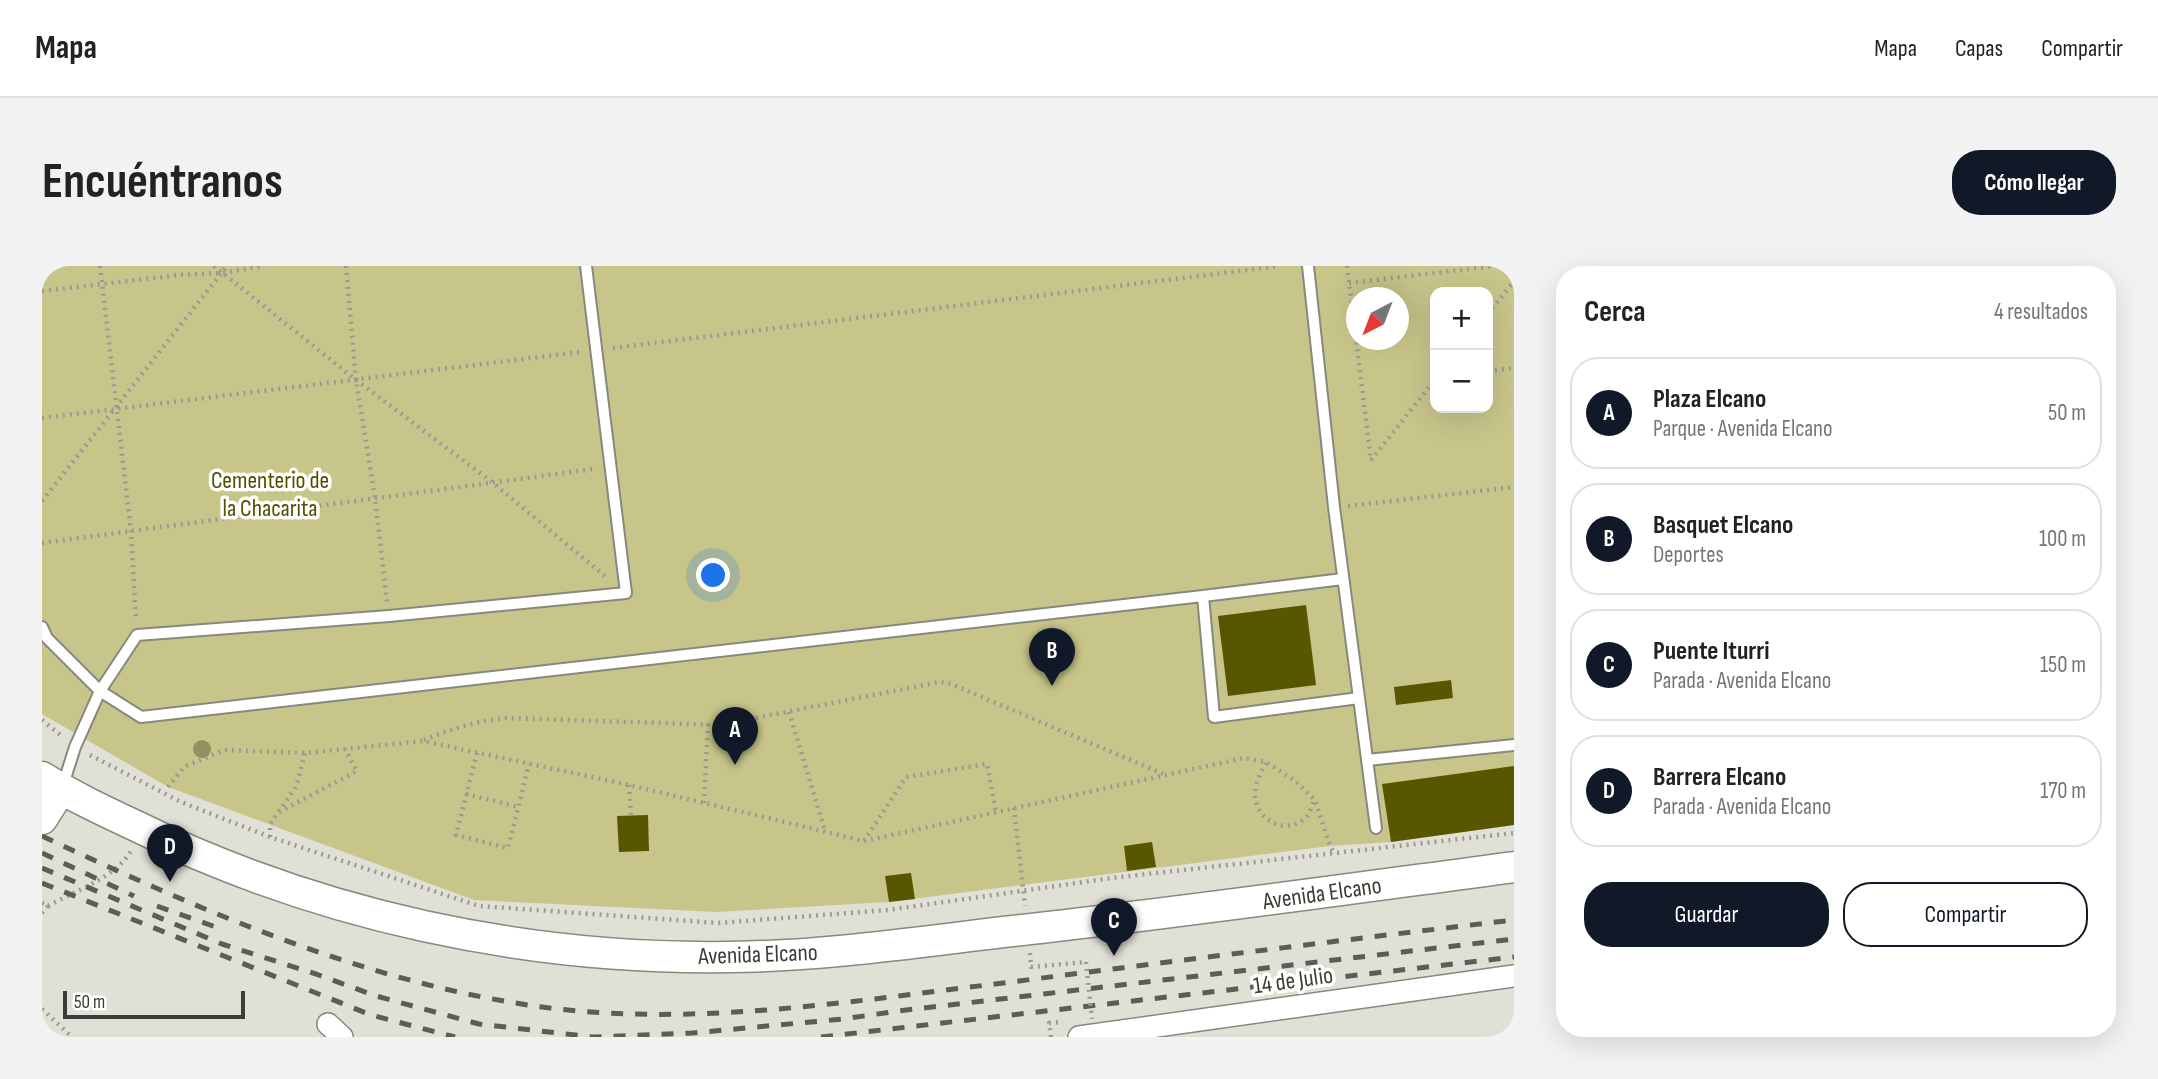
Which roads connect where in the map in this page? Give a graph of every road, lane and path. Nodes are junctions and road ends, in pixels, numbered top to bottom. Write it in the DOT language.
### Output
graph roads {
  1 [pos="100,266"];
  2 [pos="214,266"];
  3 [pos="227,266"];
  4 [pos="263,266"];
  5 [pos="346,266"];
  6 [pos="586,266"];
  7 [pos="1280,266"];
  8 [pos="1308,266"];
  9 [pos="1347,266"];
  10 [pos="1494,266"];
  11 [pos="222,273"];
  12 [pos="1514,281"];
  13 [pos="1349,283"];
  14 [pos="102,284"];
  15 [pos="42,291"];
  16 [pos="1493,308"];
  17 [pos="596,350"];
  18 [pos="1514,368"];
  19 [pos="1493,370"];
  20 [pos="356,380"];
  21 [pos="1430,386"];
  22 [pos="117,408"];
  23 [pos="42,418"];
  24 [pos="612,466"];
  25 [pos="492,482"];
  26 [pos="1514,487"];
  27 [pos="375,498"];
  28 [pos="42,501"];
  29 [pos="1334,508"];
  30 [pos="131,531"];
  31 [pos="42,542"];
  32 [pos="1343,579"];
  33 [pos="626,593"];
  34 [pos="1203,596"];
  35 [pos="389,616"];
  36 [pos="42,627"];
  37 [pos="137,635"];
  38 [pos="100,691"];
  39 [pos="1359,698"];
  40 [pos="789,712"];
  41 [pos="42,720"];
  42 [pos="708,724"];
  43 [pos="422,741"];
  44 [pos="1514,745"];
  45 [pos="75,747"];
  46 [pos="345,748"];
  47 [pos="305,753"];
  48 [pos="477,753"];
  49 [pos="1367,760"];
  50 [pos="1266,762"];
  51 [pos="529,764"];
  52 [pos="1167,775"];
  53 [pos="52,783"];
  54 [pos="629,785"];
  55 [pos="168,788"];
  56 [pos="466,794"];
  57 [pos="1315,800"];
  58 [pos="704,803"];
  59 [pos="518,807"];
  60 [pos="1014,808"];
  61 [pos="279,812"];
  62 [pos="996,812"];
  63 [pos="631,816"];
  64 [pos="42,819"];
  65 [pos="1376,828"];
  66 [pos="143,830"];
  67 [pos="825,832"];
  68 [pos="1514,833"];
  69 [pos="270,837"];
  70 [pos="864,841"];
  71 [pos="1335,854"];
  72 [pos="1514,867"];
  73 [pos="1024,891"];
  74 [pos="42,903"];
  75 [pos="48,906"];
  76 [pos="42,913"];
  77 [pos="1031,967"];
  78 [pos="1514,976"];
  79 [pos="42,1009"];
  80 [pos="1092,1019"];
  81 [pos="1049,1023"];
  82 [pos="72,1037"];
  83 [pos="1051,1037"];
  84 [pos="1079,1037"];
  1 -- 14 [label="path"];
  2 -- 11 [label="path"];
  3 -- 11 [label="path"];
  4 -- 11 [label="path"];
  5 -- 20 [label="path"];
  6 -- 17 [label="lane"];
  7 -- 17 [label="path"];
  8 -- 29 [label="lane"];
  9 -- 13 [label="path"];
  10 -- 13 [label="path"];
  11 -- 14 [label="path"];
  11 -- 20 [label="path"];
  11 -- 22 [label="path"];
  12 -- 16 [label="path"];
  13 -- 21 [label="path"];
  14 -- 15 [label="path"];
  14 -- 22 [label="path"];
  17 -- 20 [label="path"];
  17 -- 24 [label="lane"];
  18 -- 19 [label="path"];
  20 -- 22 [label="path"];
  20 -- 25 [label="path"];
  20 -- 27 [label="path"];
  22 -- 23 [label="path"];
  22 -- 28 [label="path"];
  22 -- 30 [label="path"];
  24 -- 25 [label="path"];
  24 -- 33 [label="lane"];
  25 -- 27 [label="path"];
  25 -- 33 [label="path"];
  26 -- 29 [label="path"];
  27 -- 30 [label="path"];
  27 -- 35 [label="path"];
  29 -- 32 [label="lane"];
  30 -- 31 [label="path"];
  30 -- 37 [label="path"];
  32 -- 34 [label="lane"];
  32 -- 39 [label="lane"];
  33 -- 35 [label="lane"];
  34 -- 38 [label="lane"];
  34 -- 39 [label="lane"];
  35 -- 37 [label="lane"];
  36 -- 38 [label="lane"];
  37 -- 38 [label="lane"];
  38 -- 45 [label="lane"];
  39 -- 49 [label="lane"];
  40 -- 42 [label="path"];
  40 -- 52 [label="path"];
  40 -- 67 [label="path"];
  41 -- 45 [label="path"];
  42 -- 43 [label="path"];
  42 -- 58 [label="path"];
  43 -- 46 [label="path"];
  43 -- 48 [label="path"];
  44 -- 49 [label="lane"];
  45 -- 53 [label="lane"];
  45 -- 69 [label="path"];
  46 -- 47 [label="path"];
  46 -- 61 [label="path"];
  47 -- 55 [label="path"];
  47 -- 61 [label="path"];
  48 -- 51 [label="path"];
  48 -- 56 [label="path"];
  49 -- 65 [label="lane"];
  50 -- 52 [label="path"];
  50 -- 57 [label="path"];
  50 -- 57 [label="path"];
  51 -- 54 [label="path"];
  51 -- 59 [label="path"];
  52 -- 60 [label="path"];
  53 -- 64 [label="main road"];
  53 -- 66 [label="main road, Avenida Elcano"];
  54 -- 58 [label="path"];
  54 -- 63 [label="path"];
  56 -- 59 [label="path"];
  56 -- 59 [label="path"];
  57 -- 71 [label="path"];
  58 -- 67 [label="path"];
  60 -- 62 [label="path"];
  60 -- 73 [label="path"];
  61 -- 69 [label="path"];
  62 -- 70 [label="path"];
  62 -- 70 [label="path"];
  66 -- 72 [label="main road, Avenida Elcano"];
  66 -- 75 [label="path"];
  67 -- 70 [label="path"];
  68 -- 71 [label="path"];
  69 -- 73 [label="path"];
  71 -- 73 [label="path"];
  74 -- 75 [label="path"];
  75 -- 76 [label="path"];
  77 -- 80 [label="path, bridge"];
  78 -- 84 [label="street, 14 de Julio"];
  79 -- 82 [label="path"];
  81 -- 83 [label="path"];
}
